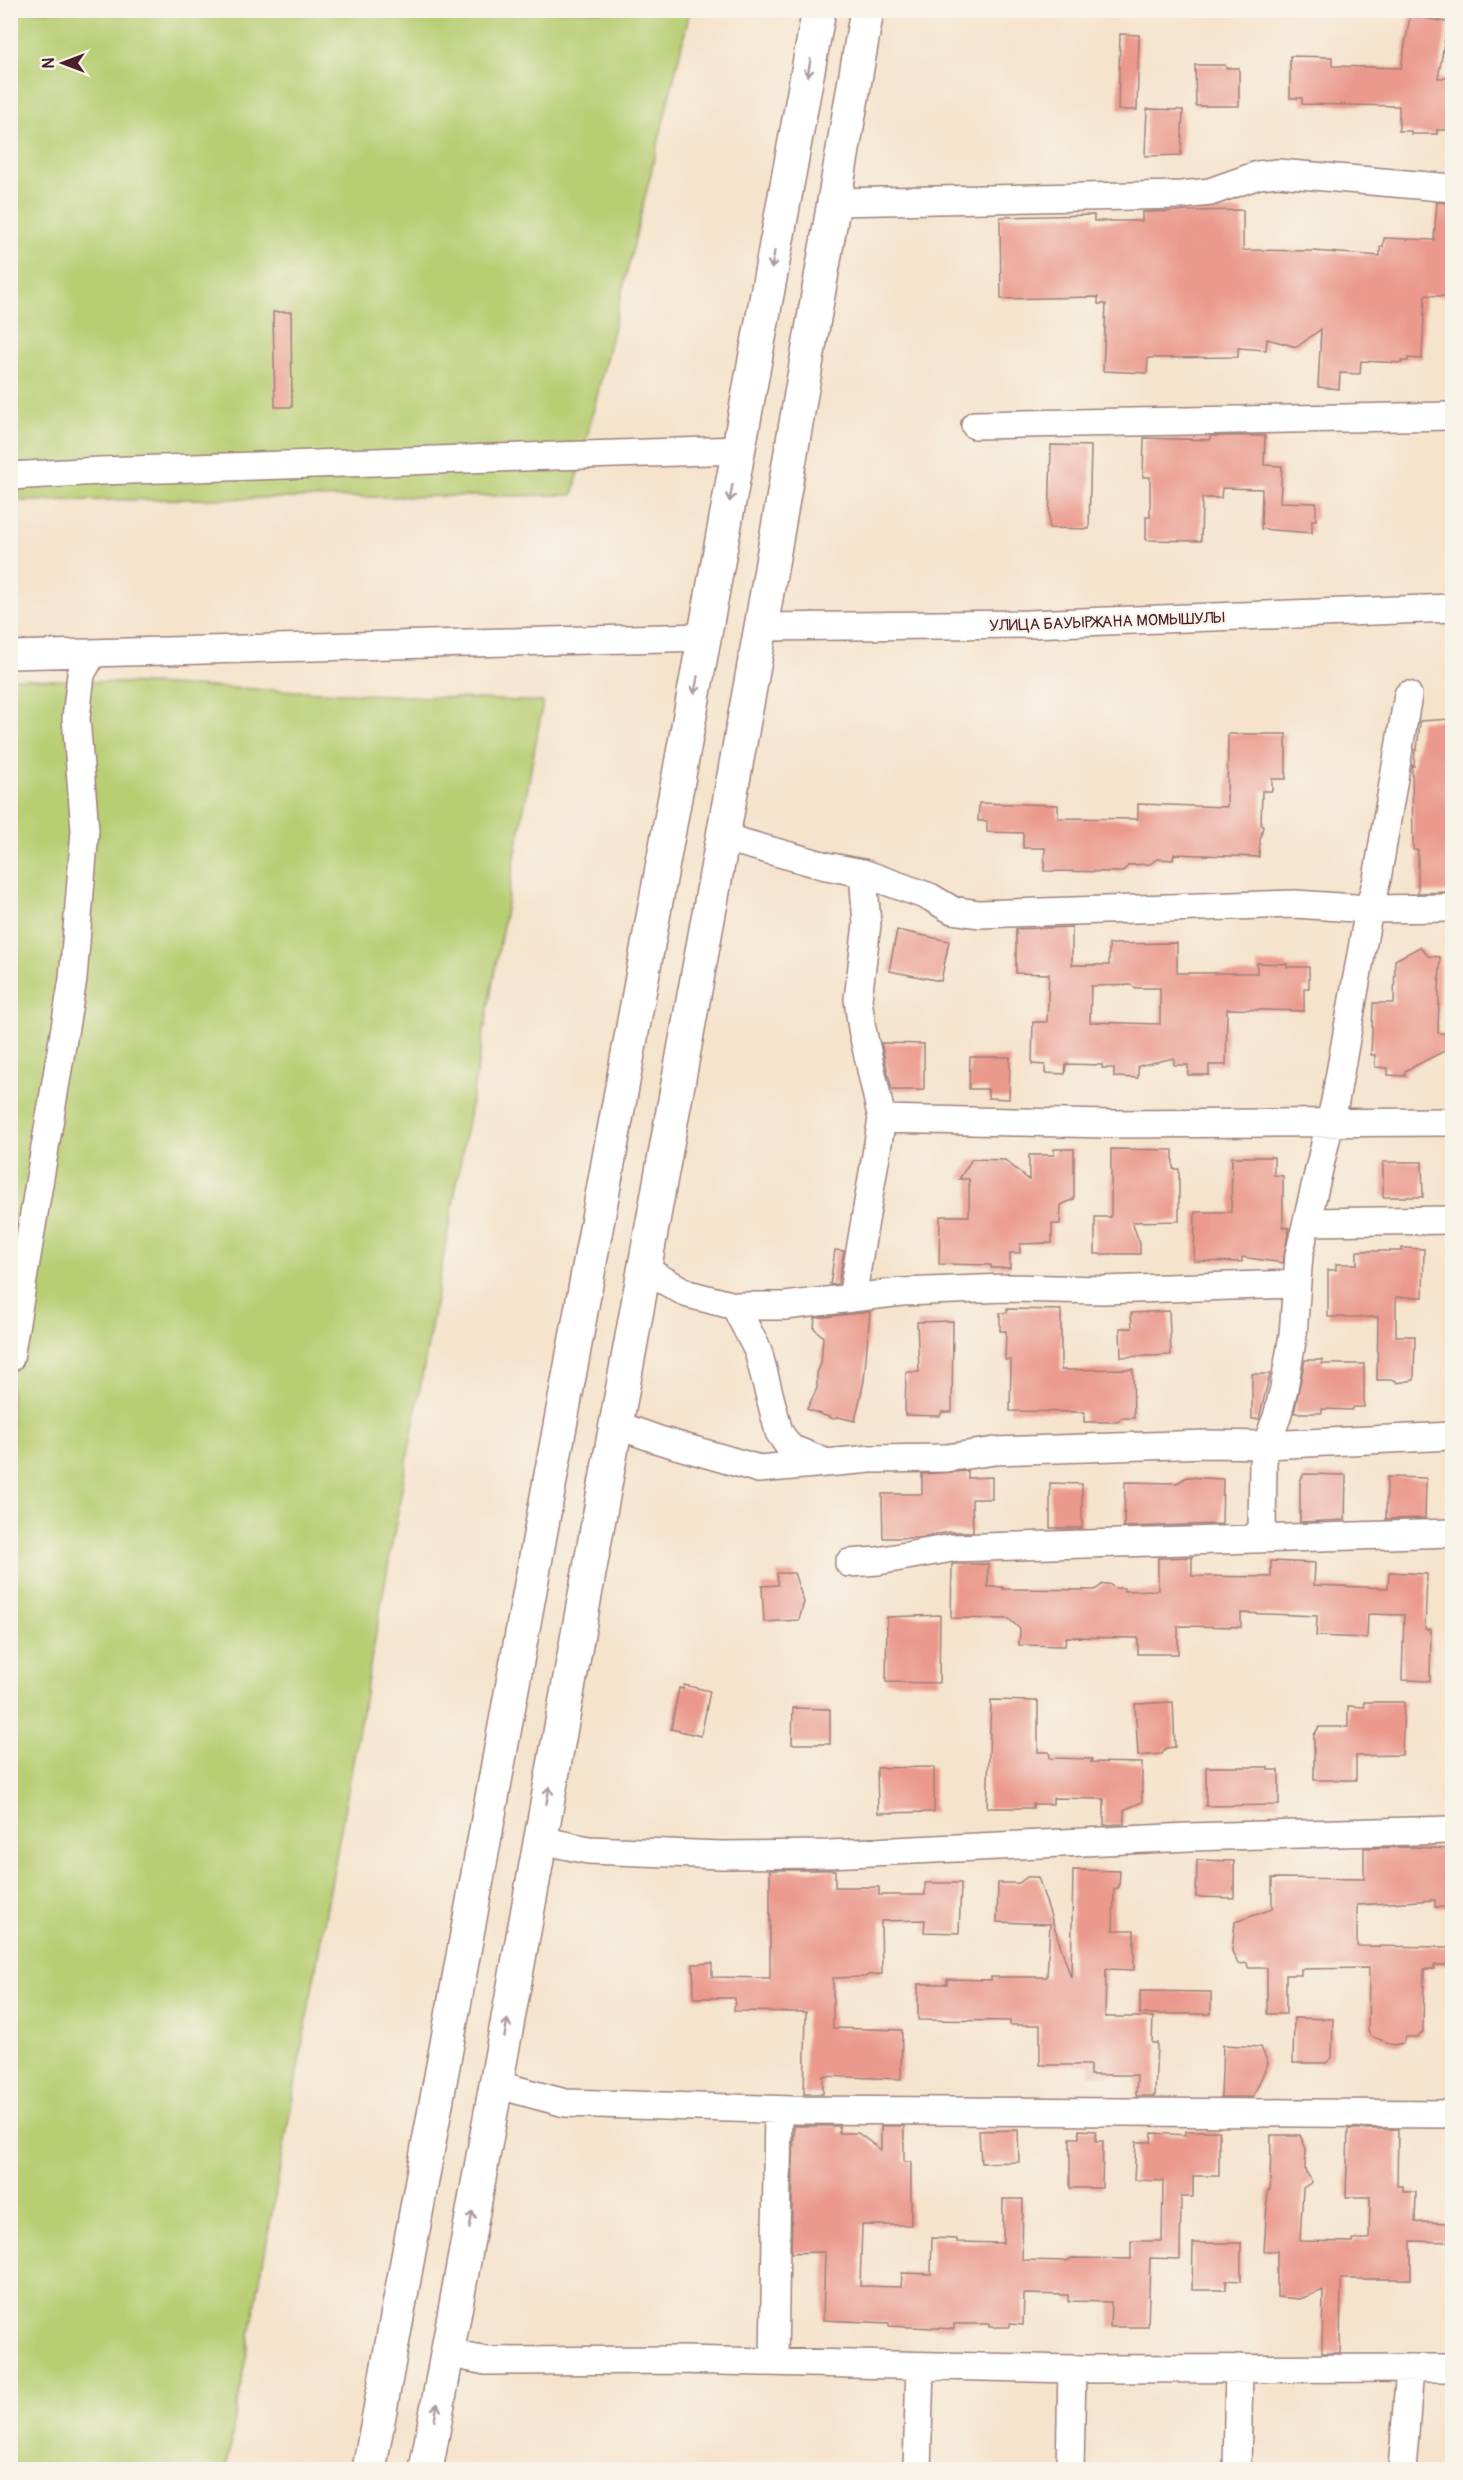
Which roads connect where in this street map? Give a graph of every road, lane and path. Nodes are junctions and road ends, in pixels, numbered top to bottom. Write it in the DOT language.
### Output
graph roads {
  1 [pos="819,10"];
  2 [pos="867,10"];
  3 [pos="1452,188"];
  4 [pos="834,202"];
  5 [pos="1452,416"];
  6 [pos="975,425"];
  7 [pos="739,450"];
  8 [pos="10,477"];
  9 [pos="1452,608"];
  10 [pos="760,627"];
  11 [pos="705,637"];
  12 [pos="93,653"];
  13 [pos="10,655"];
  14 [pos="1408,694"];
  15 [pos="722,837"];
  16 [pos="862,873"];
  17 [pos="1452,908"];
  18 [pos="1369,909"];
  19 [pos="882,1119"];
  20 [pos="1331,1121"];
  21 [pos="1452,1122"];
  22 [pos="1452,1220"];
  23 [pos="1307,1222"];
  24 [pos="642,1268"];
  25 [pos="1296,1284"];
  26 [pos="852,1298"];
  27 [pos="735,1306"];
  28 [pos="10,1358"];
  29 [pos="614,1424"];
  30 [pos="1452,1436"];
  31 [pos="1266,1445"];
  32 [pos="826,1463"];
  33 [pos="1452,1533"];
  34 [pos="1252,1538"];
  35 [pos="849,1563"];
  36 [pos="1452,1830"];
  37 [pos="540,1840"];
  38 [pos="495,2084"];
  39 [pos="778,2110"];
  40 [pos="1452,2114"];
  41 [pos="447,2353"];
  42 [pos="774,2362"];
  43 [pos="920,2366"];
  44 [pos="1239,2368"];
  45 [pos="1410,2368"];
  46 [pos="1452,2368"];
  47 [pos="1072,2369"];
  48 [pos="369,2469"];
  49 [pos="426,2469"];
  50 [pos="917,2469"];
  51 [pos="1070,2469"];
  52 [pos="1237,2469"];
  53 [pos="1402,2469"];
  1 -- 7 [label="highway, one-way"];
  2 -- 4 [label="highway"];
  3 -- 4 [label="street"];
  4 -- 10 [label="highway"];
  5 -- 6 [label="street"];
  7 -- 8 [label="street"];
  7 -- 11 [label="highway, one-way"];
  9 -- 10 [label="street, УЛИЦА БАУЫРЖАНА МОМЫШУЛЫ"];
  10 -- 15 [label="highway"];
  11 -- 12 [label="street"];
  11 -- 48 [label="highway, one-way"];
  12 -- 13 [label="street"];
  12 -- 28 [label="street"];
  14 -- 18 [label="street"];
  15 -- 16 [label="street"];
  15 -- 24 [label="highway"];
  16 -- 18 [label="street"];
  16 -- 19 [label="street"];
  17 -- 18 [label="street"];
  18 -- 20 [label="street"];
  19 -- 20 [label="street"];
  19 -- 26 [label="street"];
  20 -- 21 [label="street"];
  20 -- 23 [label="street"];
  22 -- 23 [label="street"];
  23 -- 25 [label="street"];
  24 -- 27 [label="street"];
  24 -- 29 [label="highway"];
  25 -- 26 [label="street"];
  25 -- 31 [label="street"];
  26 -- 27 [label="street"];
  27 -- 32 [label="street"];
  29 -- 32 [label="street"];
  37 -- 29 [label="highway, one-way"];
  30 -- 31 [label="street"];
  31 -- 32 [label="street"];
  31 -- 34 [label="street"];
  33 -- 34 [label="street"];
  34 -- 35 [label="street"];
  36 -- 37 [label="street"];
  38 -- 37 [label="highway, one-way"];
  38 -- 39 [label="street"];
  41 -- 38 [label="highway, one-way"];
  39 -- 40 [label="street"];
  39 -- 42 [label="street"];
  41 -- 42 [label="street"];
  49 -- 41 [label="highway, one-way"];
  42 -- 43 [label="street"];
  43 -- 47 [label="street"];
  43 -- 50 [label="street"];
  44 -- 45 [label="street"];
  44 -- 47 [label="street"];
  44 -- 52 [label="street"];
  45 -- 46 [label="street"];
  45 -- 53 [label="street"];
  47 -- 51 [label="street"];
}
